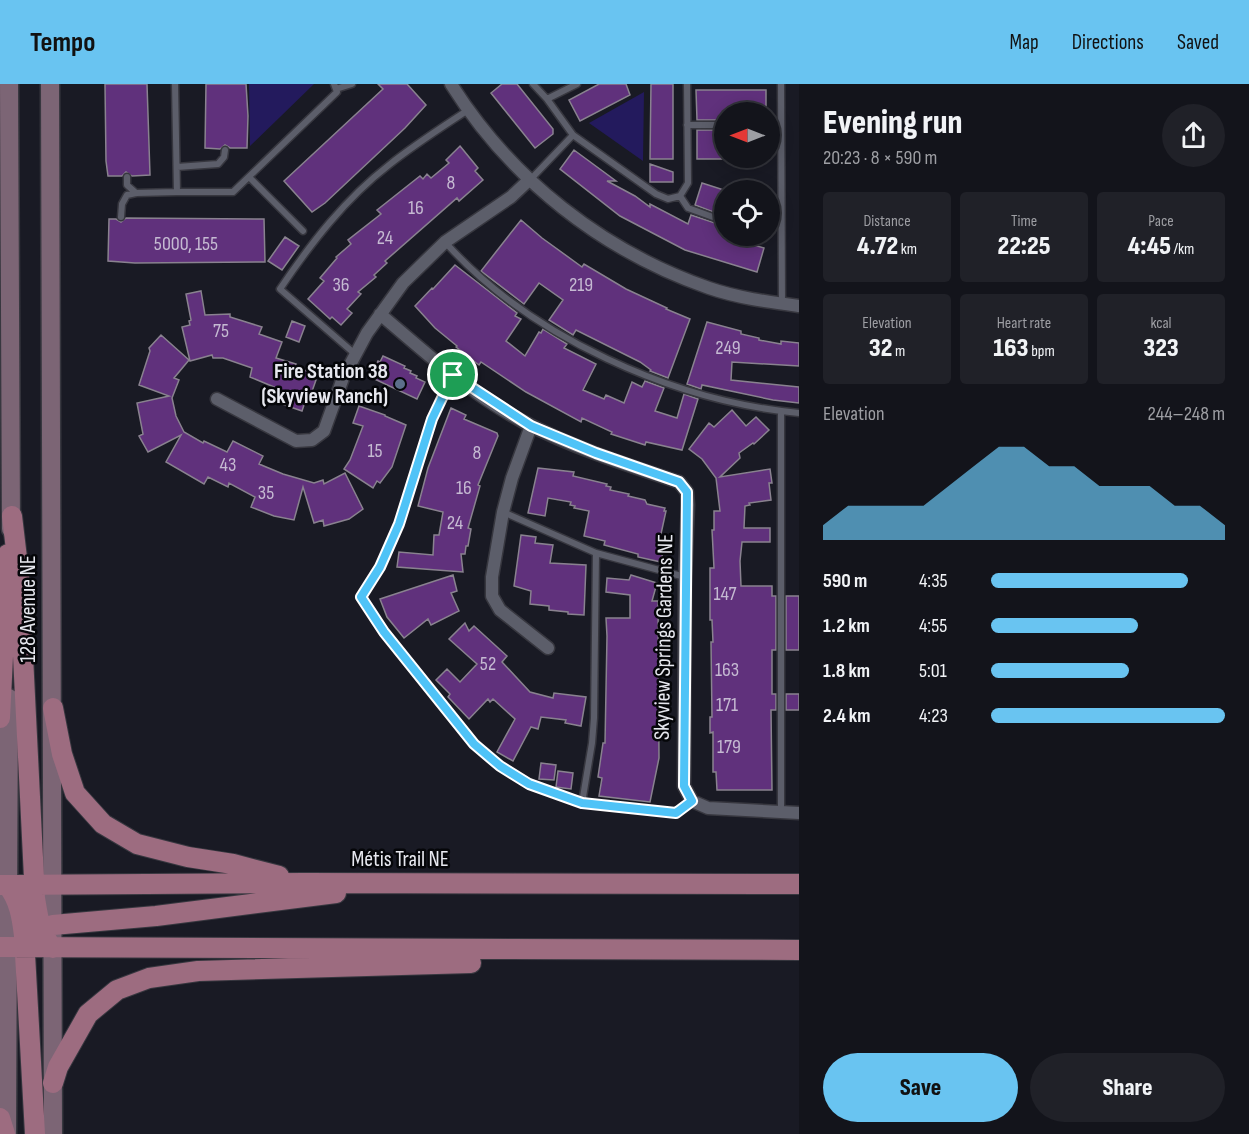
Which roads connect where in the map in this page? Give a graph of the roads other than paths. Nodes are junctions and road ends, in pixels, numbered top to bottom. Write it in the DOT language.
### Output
graph roads {
  1 [pos="9,84"];
  2 [pos="49,84"];
  3 [pos="175,84"];
  4 [pos="352,84"];
  5 [pos="451,84"];
  6 [pos="533,84"];
  7 [pos="578,84"];
  8 [pos="687,84"];
  9 [pos="781,84"];
  10 [pos="335,86"];
  11 [pos="547,99"];
  12 [pos="468,110"];
  13 [pos="687,125"];
  14 [pos="714,125"];
  15 [pos="573,135"];
  16 [pos="225,150"];
  17 [pos="177,167"];
  18 [pos="127,177"];
  19 [pos="249,177"];
  20 [pos="529,180"];
  21 [pos="177,192"];
  22 [pos="136,193"];
  23 [pos="680,196"];
  24 [pos="714,217"];
  25 [pos="122,218"];
  26 [pos="303,231"];
  27 [pos="445,242"];
  28 [pos="782,303"];
  29 [pos="799,306"];
  30 [pos="380,314"];
  31 [pos="355,354"];
  32 [pos="453,375"];
  33 [pos="216,399"];
  34 [pos="781,411"];
  35 [pos="799,412"];
  36 [pos="531,426"];
  37 [pos="503,512"];
  38 [pos="12,516"];
  39 [pos="596,554"];
  40 [pos="685,577"];
  41 [pos="548,648"];
  42 [pos="52,708"];
  43 [pos="0,718"];
  44 [pos="692,801"];
  45 [pos="582,803"];
  46 [pos="780,813"];
  47 [pos="799,813"];
  48 [pos="305,883"];
  49 [pos="416,883"];
  50 [pos="799,884"];
  51 [pos="4,885"];
  52 [pos="25,897"];
  53 [pos="25,939"];
  54 [pos="52,948"];
  55 [pos="799,950"];
  56 [pos="617,951"];
  57 [pos="52,1083"];
  58 [pos="0,1118"];
  59 [pos="6,1134"];
  60 [pos="35,1134"];
  61 [pos="52,1134"];
  1 -- 38 [label="main road, 128 Avenue NE"];
  2 -- 42 [label="main road, 128 Avenue NE"];
  3 -- 17 [label="lane"];
  4 -- 10 [label="lane"];
  5 -- 12 [label="street"];
  6 -- 11 [label="lane"];
  7 -- 11 [label="lane"];
  8 -- 13 [label="lane"];
  9 -- 28 [label="lane"];
  10 -- 19 [label="lane"];
  11 -- 15 [label="lane"];
  12 -- 20 [label="street"];
  12 -- 31 [label="lane"];
  13 -- 14 [label="lane"];
  13 -- 23 [label="lane"];
  15 -- 20 [label="lane"];
  15 -- 23 [label="lane"];
  16 -- 17 [label="lane"];
  17 -- 21 [label="lane"];
  18 -- 22 [label="lane"];
  19 -- 21 [label="lane"];
  19 -- 26 [label="lane"];
  20 -- 27 [label="street"];
  20 -- 28 [label="street"];
  21 -- 22 [label="lane"];
  22 -- 25 [label="lane"];
  23 -- 24 [label="lane"];
  27 -- 30 [label="street"];
  27 -- 34 [label="lane"];
  28 -- 29 [label="street"];
  30 -- 31 [label="street"];
  30 -- 32 [label="street, Skyview Springs Gardens NE"];
  31 -- 33 [label="street"];
  32 -- 36 [label="street, Skyview Springs Gardens NE"];
  32 -- 45 [label="lane"];
  34 -- 35 [label="lane"];
  34 -- 46 [label="lane"];
  36 -- 37 [label="street"];
  36 -- 40 [label="street, Skyview Springs Gardens NE"];
  37 -- 39 [label="lane"];
  37 -- 41 [label="street"];
  38 -- 43 [label="main road"];
  38 -- 51 [label="main road, 128 Avenue NE"];
  38 -- 52 [label="main road"];
  39 -- 40 [label="lane"];
  39 -- 45 [label="lane"];
  40 -- 44 [label="street, Skyview Springs Gardens NE"];
  42 -- 48 [label="main road"];
  42 -- 52 [label="main road, 128 Avenue NE"];
  44 -- 45 [label="lane"];
  44 -- 46 [label="street"];
  46 -- 47 [label="street"];
  48 -- 49 [label="main road, Métis Trail NE"];
  48 -- 52 [label="main road, Métis Trail NE"];
  49 -- 50 [label="main road, Métis Trail NE"];
  49 -- 53 [label="main road"];
  51 -- 52 [label="main road, Métis Trail NE"];
  51 -- 52 [label="main road, 128 Avenue NE"];
  52 -- 53 [label="main road"];
  52 -- 53 [label="main road, 128 Avenue NE"];
  53 -- 54 [label="main road"];
  53 -- 59 [label="main road, 128 Avenue NE"];
  53 -- 60 [label="main road"];
  54 -- 56 [label="main road"];
  54 -- 57 [label="main road"];
  55 -- 56 [label="main road"];
  56 -- 57 [label="main road"];
  57 -- 61 [label="main road"];
  58 -- 59 [label="main road"];
}
